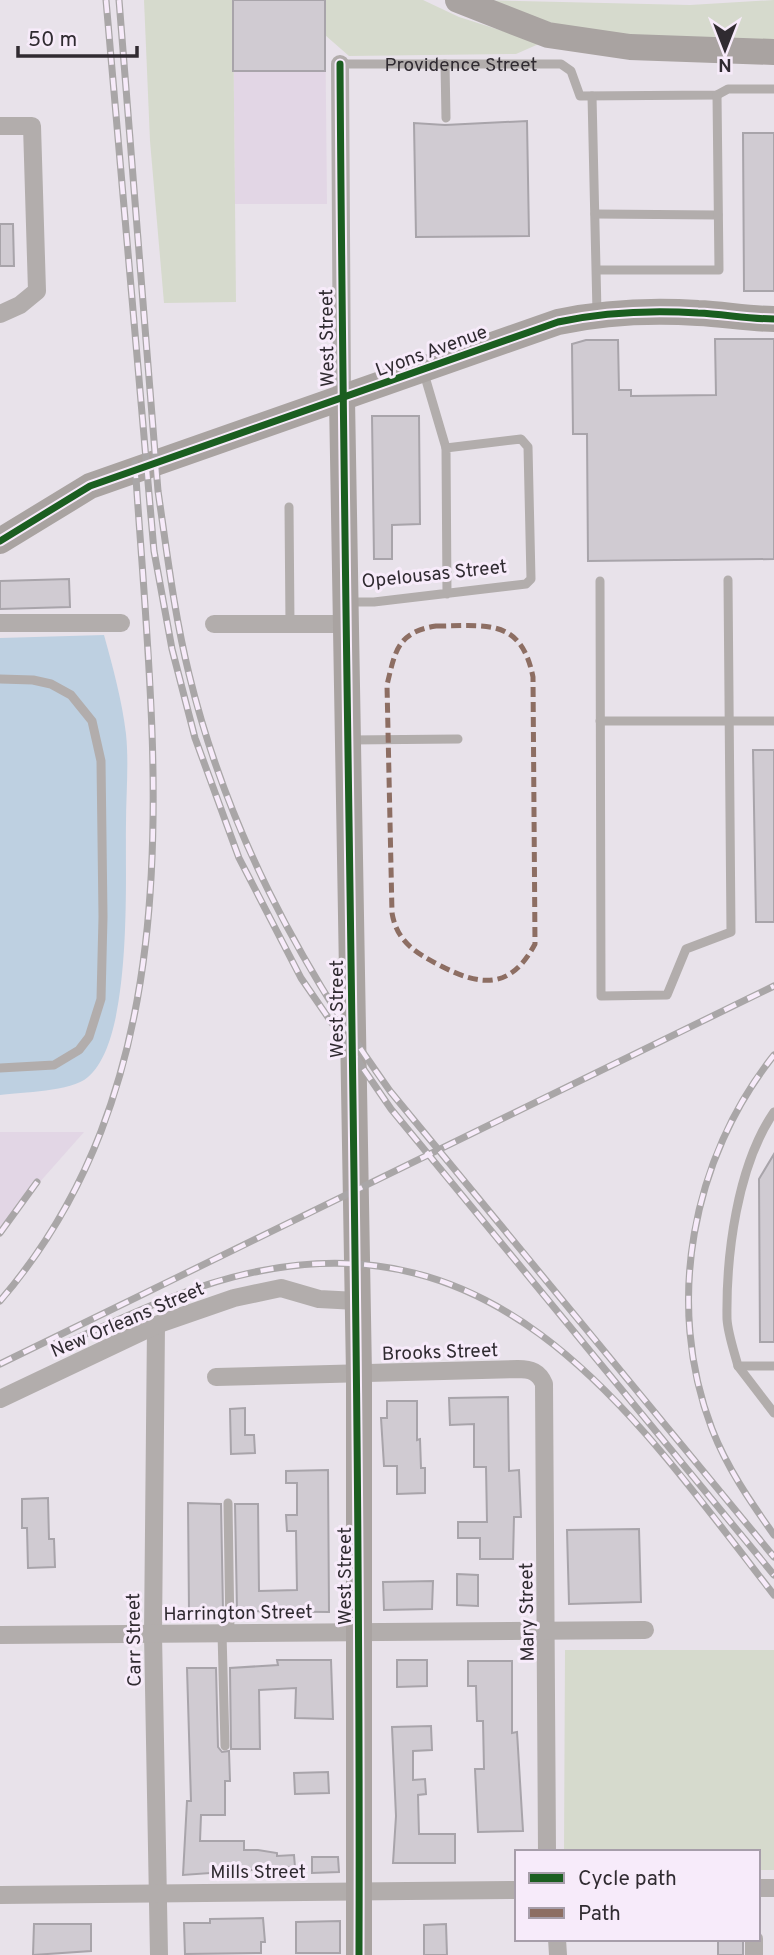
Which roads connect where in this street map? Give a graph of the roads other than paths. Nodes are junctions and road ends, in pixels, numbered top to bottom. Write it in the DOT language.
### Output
graph roads {
  1 [pos="458,0"];
  2 [pos="774,52"];
  3 [pos="340,64"];
  4 [pos="445,64"];
  5 [pos="774,89"];
  6 [pos="717,95"];
  7 [pos="592,96"];
  8 [pos="446,118"];
  9 [pos="0,126"];
  10 [pos="595,214"];
  11 [pos="718,215"];
  12 [pos="597,270"];
  13 [pos="597,313"];
  14 [pos="0,314"];
  15 [pos="774,319"];
  16 [pos="423,369"];
  17 [pos="342,399"];
  18 [pos="446,448"];
  19 [pos="289,507"];
  20 [pos="0,541"];
  21 [pos="728,580"];
  22 [pos="600,581"];
  23 [pos="447,594"];
  24 [pos="346,613"];
  25 [pos="0,623"];
  26 [pos="121,623"];
  27 [pos="214,624"];
  28 [pos="290,624"];
  29 [pos="0,679"];
  30 [pos="729,720"];
  31 [pos="774,720"];
  32 [pos="600,721"];
  33 [pos="458,739"];
  34 [pos="348,740"];
  35 [pos="0,1068"];
  36 [pos="774,1112"];
  37 [pos="357,1301"];
  38 [pos="156,1325"];
  39 [pos="738,1366"];
  40 [pos="774,1366"];
  41 [pos="359,1374"];
  42 [pos="538,1374"];
  43 [pos="216,1377"];
  44 [pos="0,1399"];
  45 [pos="774,1413"];
  46 [pos="228,1503"];
  47 [pos="547,1630"];
  48 [pos="645,1630"];
  49 [pos="360,1632"];
  50 [pos="226,1633"];
  51 [pos="153,1634"];
  52 [pos="0,1635"];
  53 [pos="225,1746"];
  54 [pos="547,1850"];
  55 [pos="515,1890"];
  56 [pos="359,1892"];
  57 [pos="159,1893"];
  58 [pos="0,1895"];
  59 [pos="159,1955"];
  60 [pos="359,1955"];
  1 -- 2 [label="street"];
  3 -- 4 [label="lane, Providence Street"];
  3 -- 17 [label="street, West Street"];
  4 -- 7 [label="lane, Providence Street"];
  4 -- 8 [label="lane"];
  5 -- 6 [label="lane"];
  6 -- 7 [label="lane"];
  6 -- 11 [label="lane"];
  7 -- 10 [label="lane"];
  9 -- 14 [label="street"];
  10 -- 11 [label="lane"];
  10 -- 12 [label="lane"];
  11 -- 12 [label="lane"];
  12 -- 13 [label="lane"];
  13 -- 15 [label="street, Lyons Avenue"];
  13 -- 16 [label="street, Lyons Avenue"];
  16 -- 17 [label="street, Lyons Avenue"];
  16 -- 18 [label="lane"];
  17 -- 20 [label="street, Lyons Avenue"];
  17 -- 24 [label="street, West Street"];
  18 -- 23 [label="lane"];
  18 -- 23 [label="lane, Opelousas Street"];
  19 -- 28 [label="lane"];
  21 -- 30 [label="lane"];
  22 -- 32 [label="lane"];
  23 -- 24 [label="lane, Opelousas Street"];
  24 -- 28 [label="street, Opelousas Street"];
  24 -- 34 [label="street, West Street"];
  25 -- 26 [label="street"];
  27 -- 28 [label="street, Opelousas Street"];
  29 -- 35 [label="lane"];
  30 -- 31 [label="lane"];
  30 -- 32 [label="lane"];
  30 -- 32 [label="lane"];
  33 -- 34 [label="lane"];
  34 -- 37 [label="street, West Street"];
  36 -- 39 [label="lane"];
  37 -- 38 [label="street, New Orleans Street"];
  37 -- 41 [label="street, West Street"];
  38 -- 44 [label="street, New Orleans Street"];
  38 -- 51 [label="street, Carr Street"];
  39 -- 40 [label="lane"];
  39 -- 45 [label="lane"];
  41 -- 42 [label="street, Brooks Street"];
  41 -- 43 [label="street, Brooks Street"];
  41 -- 49 [label="street, West Street"];
  42 -- 47 [label="street, Mary Street"];
  46 -- 50 [label="lane"];
  47 -- 48 [label="street, Harrington Street"];
  47 -- 49 [label="street, Harrington Street"];
  47 -- 54 [label="street, Mary Street"];
  49 -- 50 [label="street, Harrington Street"];
  49 -- 56 [label="street, West Street"];
  50 -- 51 [label="street, Harrington Street"];
  50 -- 53 [label="lane"];
  51 -- 52 [label="street, Harrington Street"];
  51 -- 57 [label="street, Carr Street"];
  55 -- 56 [label="street, Mills Street"];
  56 -- 57 [label="street, Mills Street"];
  56 -- 60 [label="street, West Street"];
  57 -- 58 [label="street, Mills Street"];
  57 -- 59 [label="street, Carr Street"];
}
